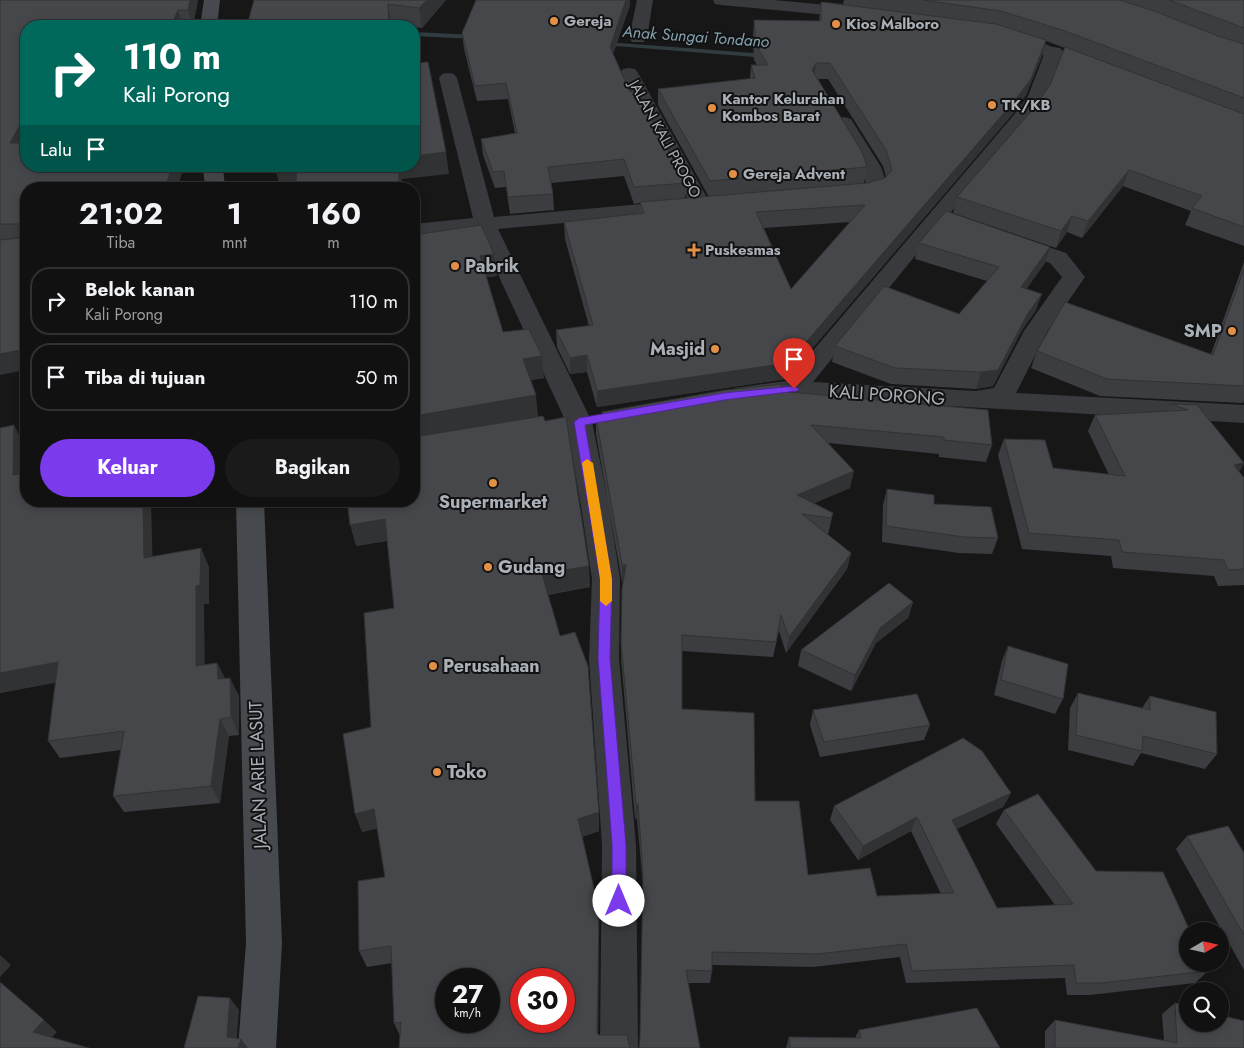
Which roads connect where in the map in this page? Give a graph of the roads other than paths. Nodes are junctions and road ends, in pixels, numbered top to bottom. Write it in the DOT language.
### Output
graph roads {
  1 [pos="212,0"];
  2 [pos="645,0"];
  3 [pos="721,0"];
  4 [pos="878,16"];
  5 [pos="210,20"];
  6 [pos="988,31"];
  7 [pos="638,38"];
  8 [pos="1054,52"];
  9 [pos="629,73"];
  10 [pos="1108,73"];
  11 [pos="448,78"];
  12 [pos="836,110"];
  13 [pos="825,195"];
  14 [pos="485,224"];
  15 [pos="420,229"];
  16 [pos="993,235"];
  17 [pos="794,389"];
  18 [pos="724,397"];
  19 [pos="964,400"];
  20 [pos="1244,414"];
  21 [pos="250,507"];
  22 [pos="256,1048"];
  23 [pos="619,1048"];
  1 -- 5 [label="main road"];
  2 -- 7 [label="street"];
  3 -- 4 [label="street"];
  6 -- 8 [label="street"];
  8 -- 10 [label="street"];
  8 -- 17 [label="street"];
  9 -- 14 [label="street, JALAN KALI PROGO"];
  11 -- 14 [label="street"];
  12 -- 13 [label="street"];
  14 -- 15 [label="street"];
  14 -- 23 [label="street"];
  16 -- 19 [label="street"];
  17 -- 18 [label="street, KALI PORONG"];
  17 -- 19 [label="street, KALI PORONG"];
  19 -- 20 [label="street, KALI PORONG"];
  21 -- 22 [label="main road, JALAN ARIE LASUT"];
}
